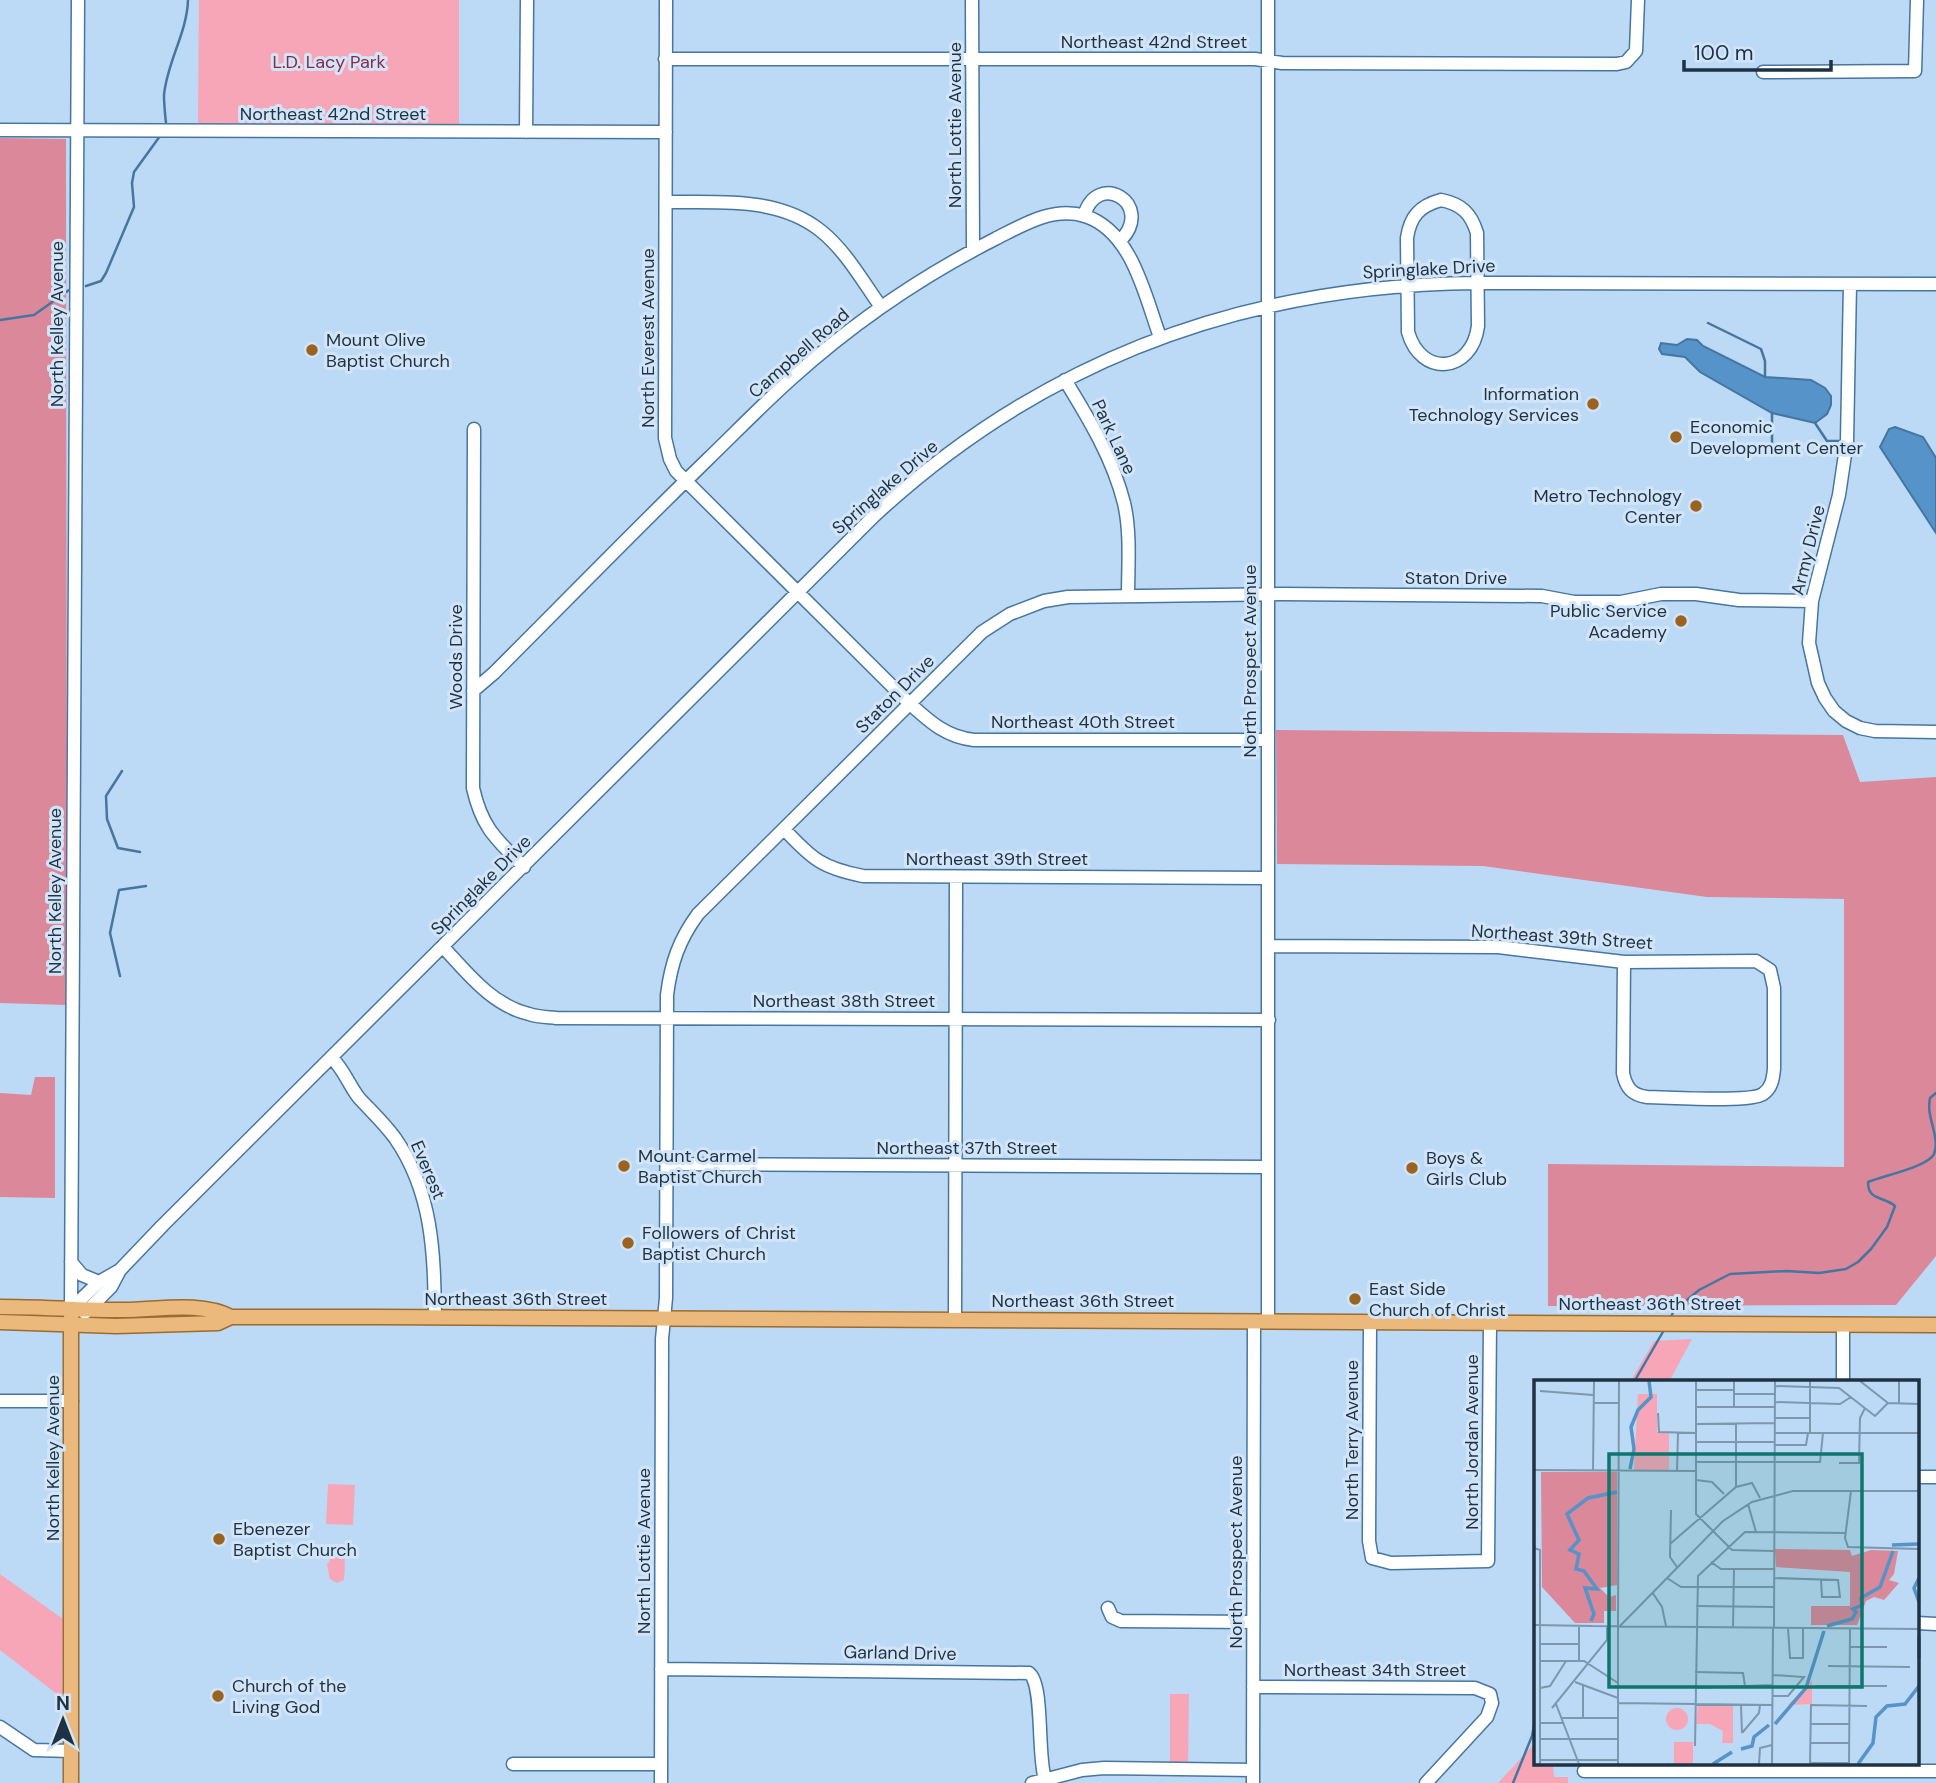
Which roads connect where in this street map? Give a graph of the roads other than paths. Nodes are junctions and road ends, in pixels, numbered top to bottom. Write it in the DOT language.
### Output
graph roads {
  1 [pos="78,0"];
  2 [pos="527,0"];
  3 [pos="666,0"];
  4 [pos="972,0"];
  5 [pos="1268,0"];
  6 [pos="1638,0"];
  7 [pos="1917,0"];
  8 [pos="666,59"];
  9 [pos="973,59"];
  10 [pos="1268,61"];
  11 [pos="1763,72"];
  12 [pos="0,131"];
  13 [pos="78,131"];
  14 [pos="526,132"];
  15 [pos="666,132"];
  16 [pos="666,202"];
  17 [pos="1084,216"];
  18 [pos="1121,240"];
  19 [pos="973,250"];
  20 [pos="1477,283"];
  21 [pos="1407,284"];
  22 [pos="1850,284"];
  23 [pos="1936,285"];
  24 [pos="1268,305"];
  25 [pos="881,307"];
  26 [pos="1160,337"];
  27 [pos="1065,380"];
  28 [pos="474,429"];
  29 [pos="686,480"];
  30 [pos="798,593"];
  31 [pos="1268,595"];
  32 [pos="1128,596"];
  33 [pos="1812,601"];
  34 [pos="473,691"];
  35 [pos="909,703"];
  36 [pos="1936,732"];
  37 [pos="1268,740"];
  38 [pos="784,829"];
  39 [pos="524,867"];
  40 [pos="956,877"];
  41 [pos="1268,878"];
  42 [pos="1268,946"];
  43 [pos="444,948"];
  44 [pos="1624,961"];
  45 [pos="667,1018"];
  46 [pos="956,1020"];
  47 [pos="1269,1020"];
  48 [pos="332,1058"];
  49 [pos="666,1164"];
  50 [pos="956,1165"];
  51 [pos="1268,1167"];
  52 [pos="71,1262"];
  53 [pos="120,1270"];
  54 [pos="99,1282"];
  55 [pos="0,1307"];
  56 [pos="71,1309"];
  57 [pos="88,1310"];
  58 [pos="230,1317"];
  59 [pos="435,1317"];
  60 [pos="664,1319"];
  61 [pos="955,1320"];
  62 [pos="0,1322"];
  63 [pos="1261,1322"];
  64 [pos="1370,1322"];
  65 [pos="1490,1322"];
  66 [pos="1843,1324"];
  67 [pos="72,1325"];
  68 [pos="1936,1325"];
  69 [pos="1843,1380"];
  70 [pos="0,1401"];
  71 [pos="72,1401"];
  72 [pos="1918,1477"];
  73 [pos="1936,1477"];
  74 [pos="1488,1561"];
  75 [pos="1108,1608"];
  76 [pos="1253,1622"];
  77 [pos="1918,1623"];
  78 [pos="1936,1623"];
  79 [pos="660,1669"];
  80 [pos="1253,1688"];
  81 [pos="0,1727"];
  82 [pos="71,1751"];
  83 [pos="513,1764"];
  84 [pos="661,1764"];
  85 [pos="1584,1771"];
  86 [pos="1936,1771"];
  87 [pos="1842,1772"];
  88 [pos="1253,1777"];
  89 [pos="1039,1781"];
  90 [pos="71,1783"];
  91 [pos="661,1783"];
  92 [pos="1426,1783"];
  1 -- 13 [label="street, North Kelley Avenue"];
  2 -- 14 [label="street"];
  3 -- 8 [label="street, North Everest Avenue"];
  4 -- 9 [label="street, North Lottie Avenue"];
  5 -- 10 [label="street, North Prospect Avenue"];
  6 -- 10 [label="street, Northeast 42nd Street"];
  7 -- 11 [label="street"];
  8 -- 9 [label="street, Northeast 42nd Street"];
  8 -- 15 [label="street, North Everest Avenue"];
  9 -- 10 [label="street, Northeast 42nd Street"];
  9 -- 19 [label="street, North Lottie Avenue"];
  10 -- 24 [label="street, North Prospect Avenue"];
  12 -- 13 [label="street, Northeast 42nd Street"];
  13 -- 14 [label="street, Northeast 42nd Street"];
  13 -- 52 [label="street, North Kelley Avenue"];
  14 -- 15 [label="street, Northeast 42nd Street"];
  15 -- 16 [label="street, North Everest Avenue"];
  16 -- 25 [label="street"];
  16 -- 29 [label="street, North Everest Avenue"];
  17 -- 18 [label="street, Campbell Road"];
  17 -- 18 [label="street"];
  17 -- 19 [label="street, Campbell Road"];
  18 -- 26 [label="street"];
  19 -- 25 [label="street, Campbell Road"];
  20 -- 21 [label="street, Springlake Drive"];
  20 -- 21 [label="street"];
  20 -- 21 [label="street"];
  20 -- 22 [label="street, Springlake Drive"];
  21 -- 24 [label="street, Springlake Drive"];
  22 -- 23 [label="street, Springlake Drive"];
  22 -- 33 [label="street, Army Drive"];
  24 -- 26 [label="street, Springlake Drive"];
  24 -- 31 [label="street, North Prospect Avenue"];
  25 -- 29 [label="street, Campbell Road"];
  26 -- 27 [label="street, Springlake Drive"];
  27 -- 30 [label="street, Springlake Drive"];
  27 -- 32 [label="street, Park Lane"];
  28 -- 34 [label="street, Woods Drive"];
  29 -- 30 [label="street, North Everest Avenue"];
  29 -- 34 [label="street, Campbell Road"];
  30 -- 35 [label="street, North Everest Avenue"];
  30 -- 39 [label="street, Springlake Drive"];
  31 -- 32 [label="street, Staton Drive"];
  31 -- 33 [label="street, Staton Drive"];
  31 -- 37 [label="street, North Prospect Avenue"];
  32 -- 35 [label="street, Staton Drive"];
  33 -- 36 [label="street, Army Drive"];
  34 -- 39 [label="street, Woods Drive"];
  35 -- 37 [label="street, Northeast 40th Street"];
  35 -- 38 [label="street, Staton Drive"];
  37 -- 41 [label="street, North Prospect Avenue"];
  38 -- 40 [label="street, Northeast 39th Street"];
  38 -- 45 [label="street, Staton Drive"];
  39 -- 43 [label="street, Springlake Drive"];
  40 -- 41 [label="street, Northeast 39th Street"];
  40 -- 46 [label="street"];
  41 -- 42 [label="street, North Prospect Avenue"];
  42 -- 44 [label="street, Northeast 39th Street"];
  42 -- 47 [label="street, North Prospect Avenue"];
  43 -- 45 [label="street, Northeast 38th Street"];
  43 -- 48 [label="street, Springlake Drive"];
  44 -- 44 [label="street, Northeast 39th Street"];
  45 -- 46 [label="street, Northeast 38th Street"];
  45 -- 49 [label="street, Staton Drive"];
  46 -- 47 [label="street, Northeast 38th Street"];
  46 -- 50 [label="street"];
  47 -- 51 [label="street, North Prospect Avenue"];
  48 -- 53 [label="street, Springlake Drive"];
  48 -- 59 [label="street, Everest"];
  49 -- 50 [label="street, Northeast 37th Street"];
  49 -- 60 [label="street, Staton Drive"];
  50 -- 51 [label="street, Northeast 37th Street"];
  50 -- 61 [label="street"];
  51 -- 63 [label="street, North Prospect Avenue"];
  52 -- 54 [label="street"];
  52 -- 56 [label="street, North Kelley Avenue"];
  53 -- 54 [label="street, Springlake Drive"];
  53 -- 57 [label="street, Springlake Drive"];
  54 -- 56 [label="street, Springlake Drive"];
  55 -- 56 [label="main road, Northeast 36th Street"];
  56 -- 57 [label="main road, Northeast 36th Street"];
  56 -- 67 [label="main road, North Kelley Avenue"];
  57 -- 58 [label="main road, Northeast 36th Street"];
  57 -- 67 [label="street, Springlake Drive"];
  58 -- 59 [label="main road, Northeast 36th Street"];
  58 -- 67 [label="main road, Northeast 36th Street"];
  59 -- 60 [label="main road, Northeast 36th Street"];
  60 -- 61 [label="main road, Northeast 36th Street"];
  60 -- 79 [label="street, North Lottie Avenue"];
  61 -- 63 [label="main road, Northeast 36th Street"];
  62 -- 67 [label="main road, Northeast 36th Street"];
  63 -- 64 [label="main road, Northeast 36th Street"];
  63 -- 76 [label="street, North Prospect Avenue"];
  64 -- 65 [label="main road, Northeast 36th Street"];
  64 -- 74 [label="street, North Terry Avenue"];
  65 -- 66 [label="main road, Northeast 36th Street"];
  65 -- 74 [label="street, North Jordan Avenue"];
  66 -- 68 [label="main road, Northeast 36th Street"];
  66 -- 69 [label="street"];
  67 -- 71 [label="main road, North Kelley Avenue"];
  70 -- 71 [label="street"];
  71 -- 82 [label="main road, North Kelley Avenue"];
  72 -- 73 [label="street"];
  75 -- 76 [label="street"];
  76 -- 80 [label="street, North Prospect Avenue"];
  77 -- 78 [label="street"];
  79 -- 84 [label="street, North Lottie Avenue"];
  79 -- 89 [label="street, Garland Drive"];
  80 -- 88 [label="street, North Prospect Avenue"];
  80 -- 92 [label="street, Northeast 34th Street"];
  81 -- 82 [label="street"];
  82 -- 90 [label="main road, North Kelley Avenue"];
  83 -- 84 [label="street"];
  84 -- 91 [label="street, North Lottie Avenue"];
  85 -- 87 [label="street"];
  86 -- 87 [label="street"];
  88 -- 89 [label="street"];
}
